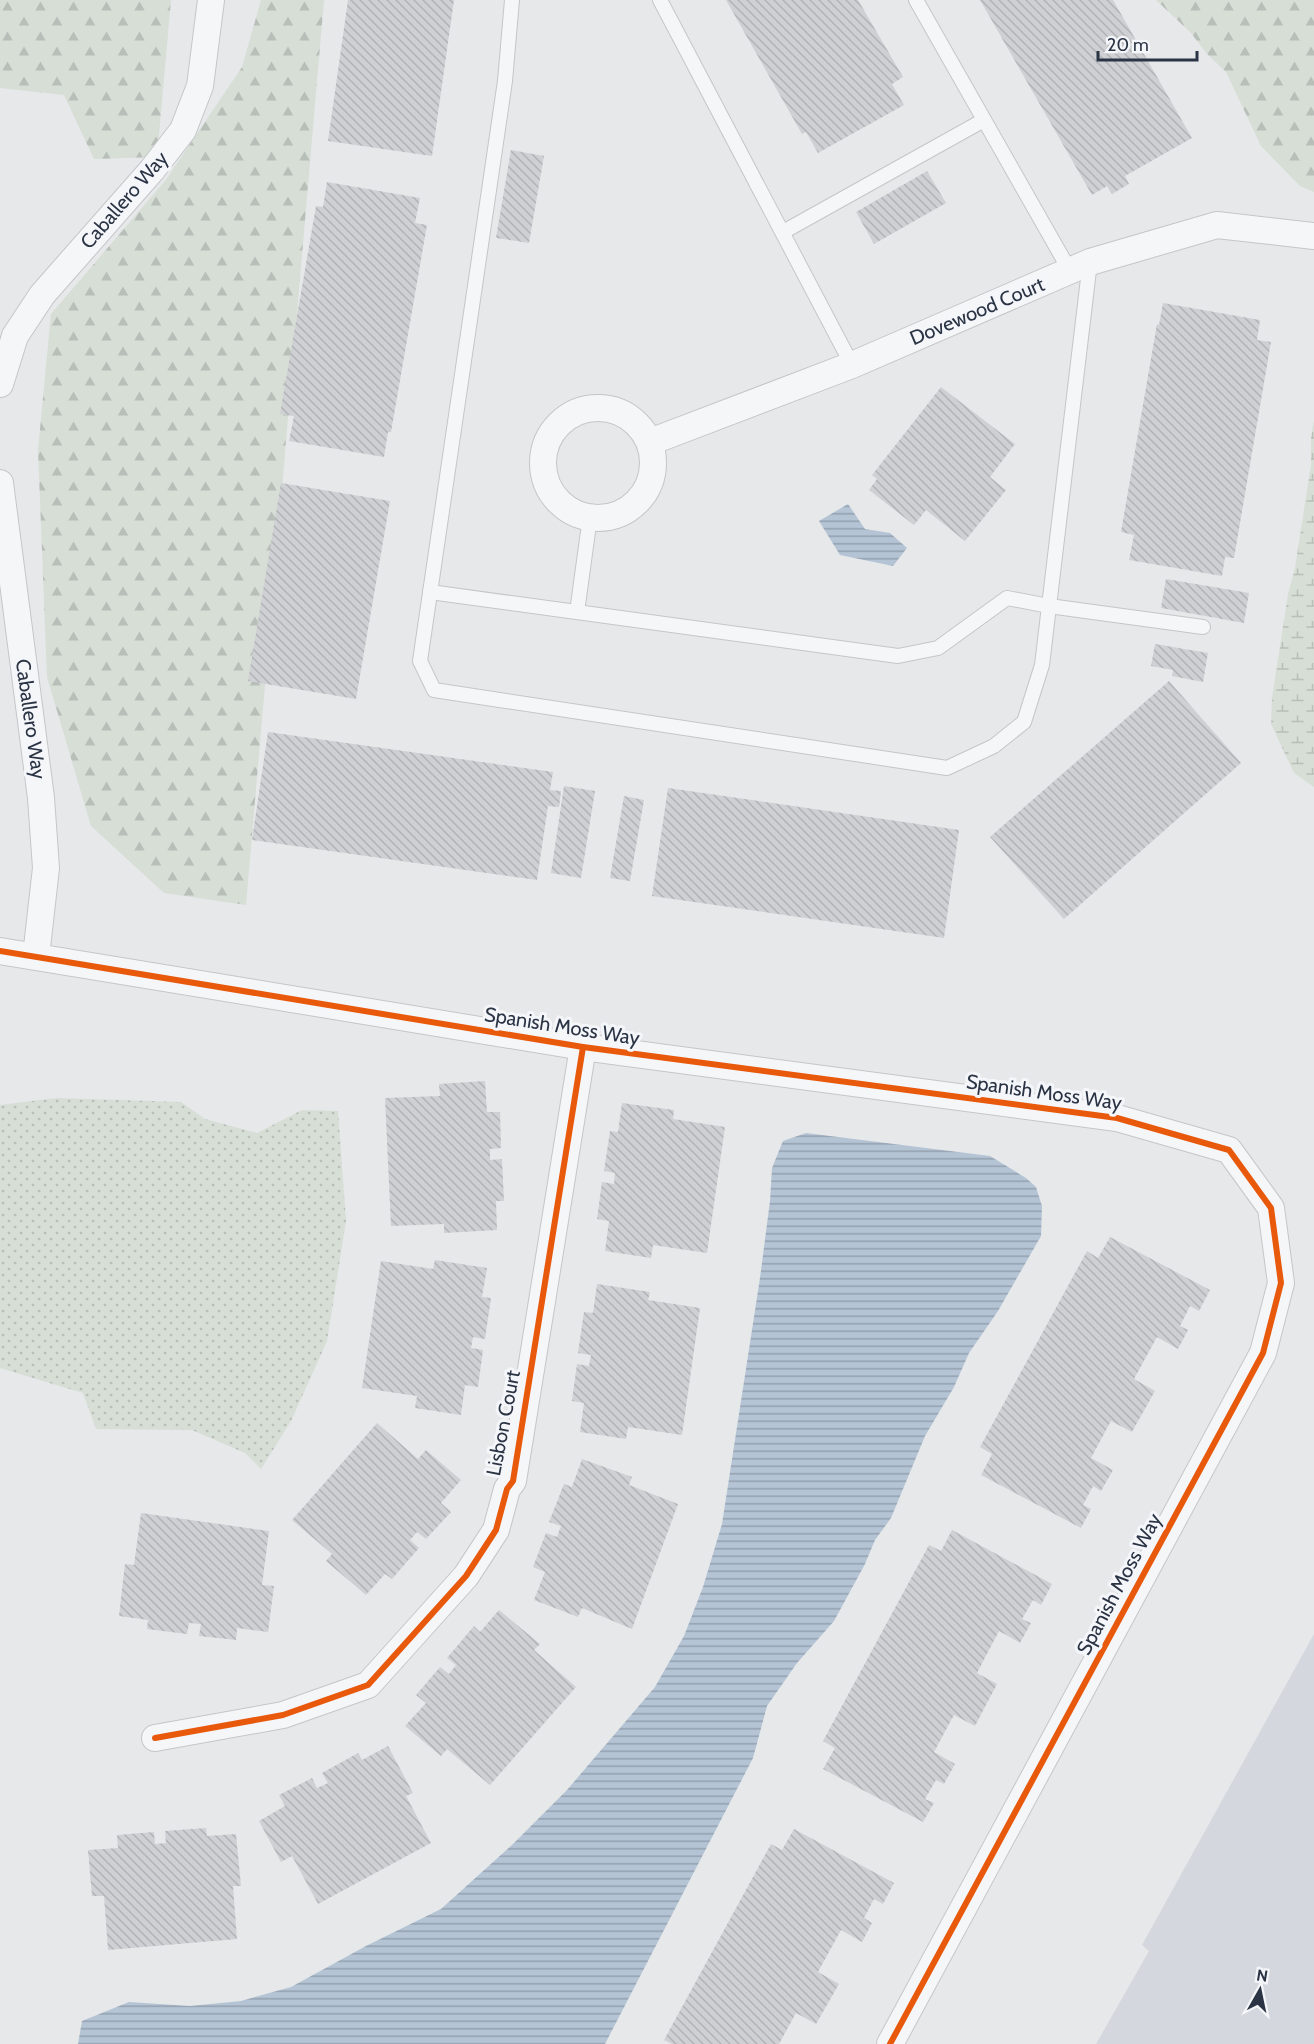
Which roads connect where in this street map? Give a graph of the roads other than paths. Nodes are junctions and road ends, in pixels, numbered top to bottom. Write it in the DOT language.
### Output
graph roads {
  1 [pos="211,0"];
  2 [pos="512,0"];
  3 [pos="660,0"];
  4 [pos="916,0"];
  5 [pos="984,120"];
  6 [pos="783,232"];
  7 [pos="1314,236"];
  8 [pos="1080,267"];
  9 [pos="852,365"];
  10 [pos="0,384"];
  11 [pos="650,442"];
  12 [pos="0,483"];
  13 [pos="590,517"];
  14 [pos="430,592"];
  15 [pos="7,593"];
  16 [pos="1049,606"];
  17 [pos="577,612"];
  18 [pos="1203,627"];
  19 [pos="0,951"];
  20 [pos="36,956"];
  21 [pos="583,1047"];
  22 [pos="155,1738"];
  23 [pos="890,2044"];
  1 -- 10 [label="street, Caballero Way"];
  2 -- 14 [label="lane"];
  3 -- 6 [label="lane"];
  4 -- 5 [label="lane"];
  5 -- 6 [label="lane"];
  5 -- 8 [label="lane"];
  6 -- 9 [label="lane"];
  7 -- 8 [label="street, Dovewood Court"];
  8 -- 9 [label="street, Dovewood Court"];
  8 -- 16 [label="lane"];
  9 -- 11 [label="street, Dovewood Court"];
  11 -- 13 [label="street"];
  11 -- 13 [label="street"];
  12 -- 15 [label="street, Caballero Way"];
  13 -- 17 [label="lane"];
  14 -- 16 [label="lane"];
  14 -- 17 [label="lane"];
  15 -- 20 [label="street, Caballero Way"];
  16 -- 17 [label="lane"];
  16 -- 18 [label="lane"];
  19 -- 20 [label="street, Spanish Moss Way"];
  20 -- 21 [label="street, Spanish Moss Way"];
  21 -- 22 [label="street, Lisbon Court"];
  21 -- 23 [label="street, Spanish Moss Way"];
}
